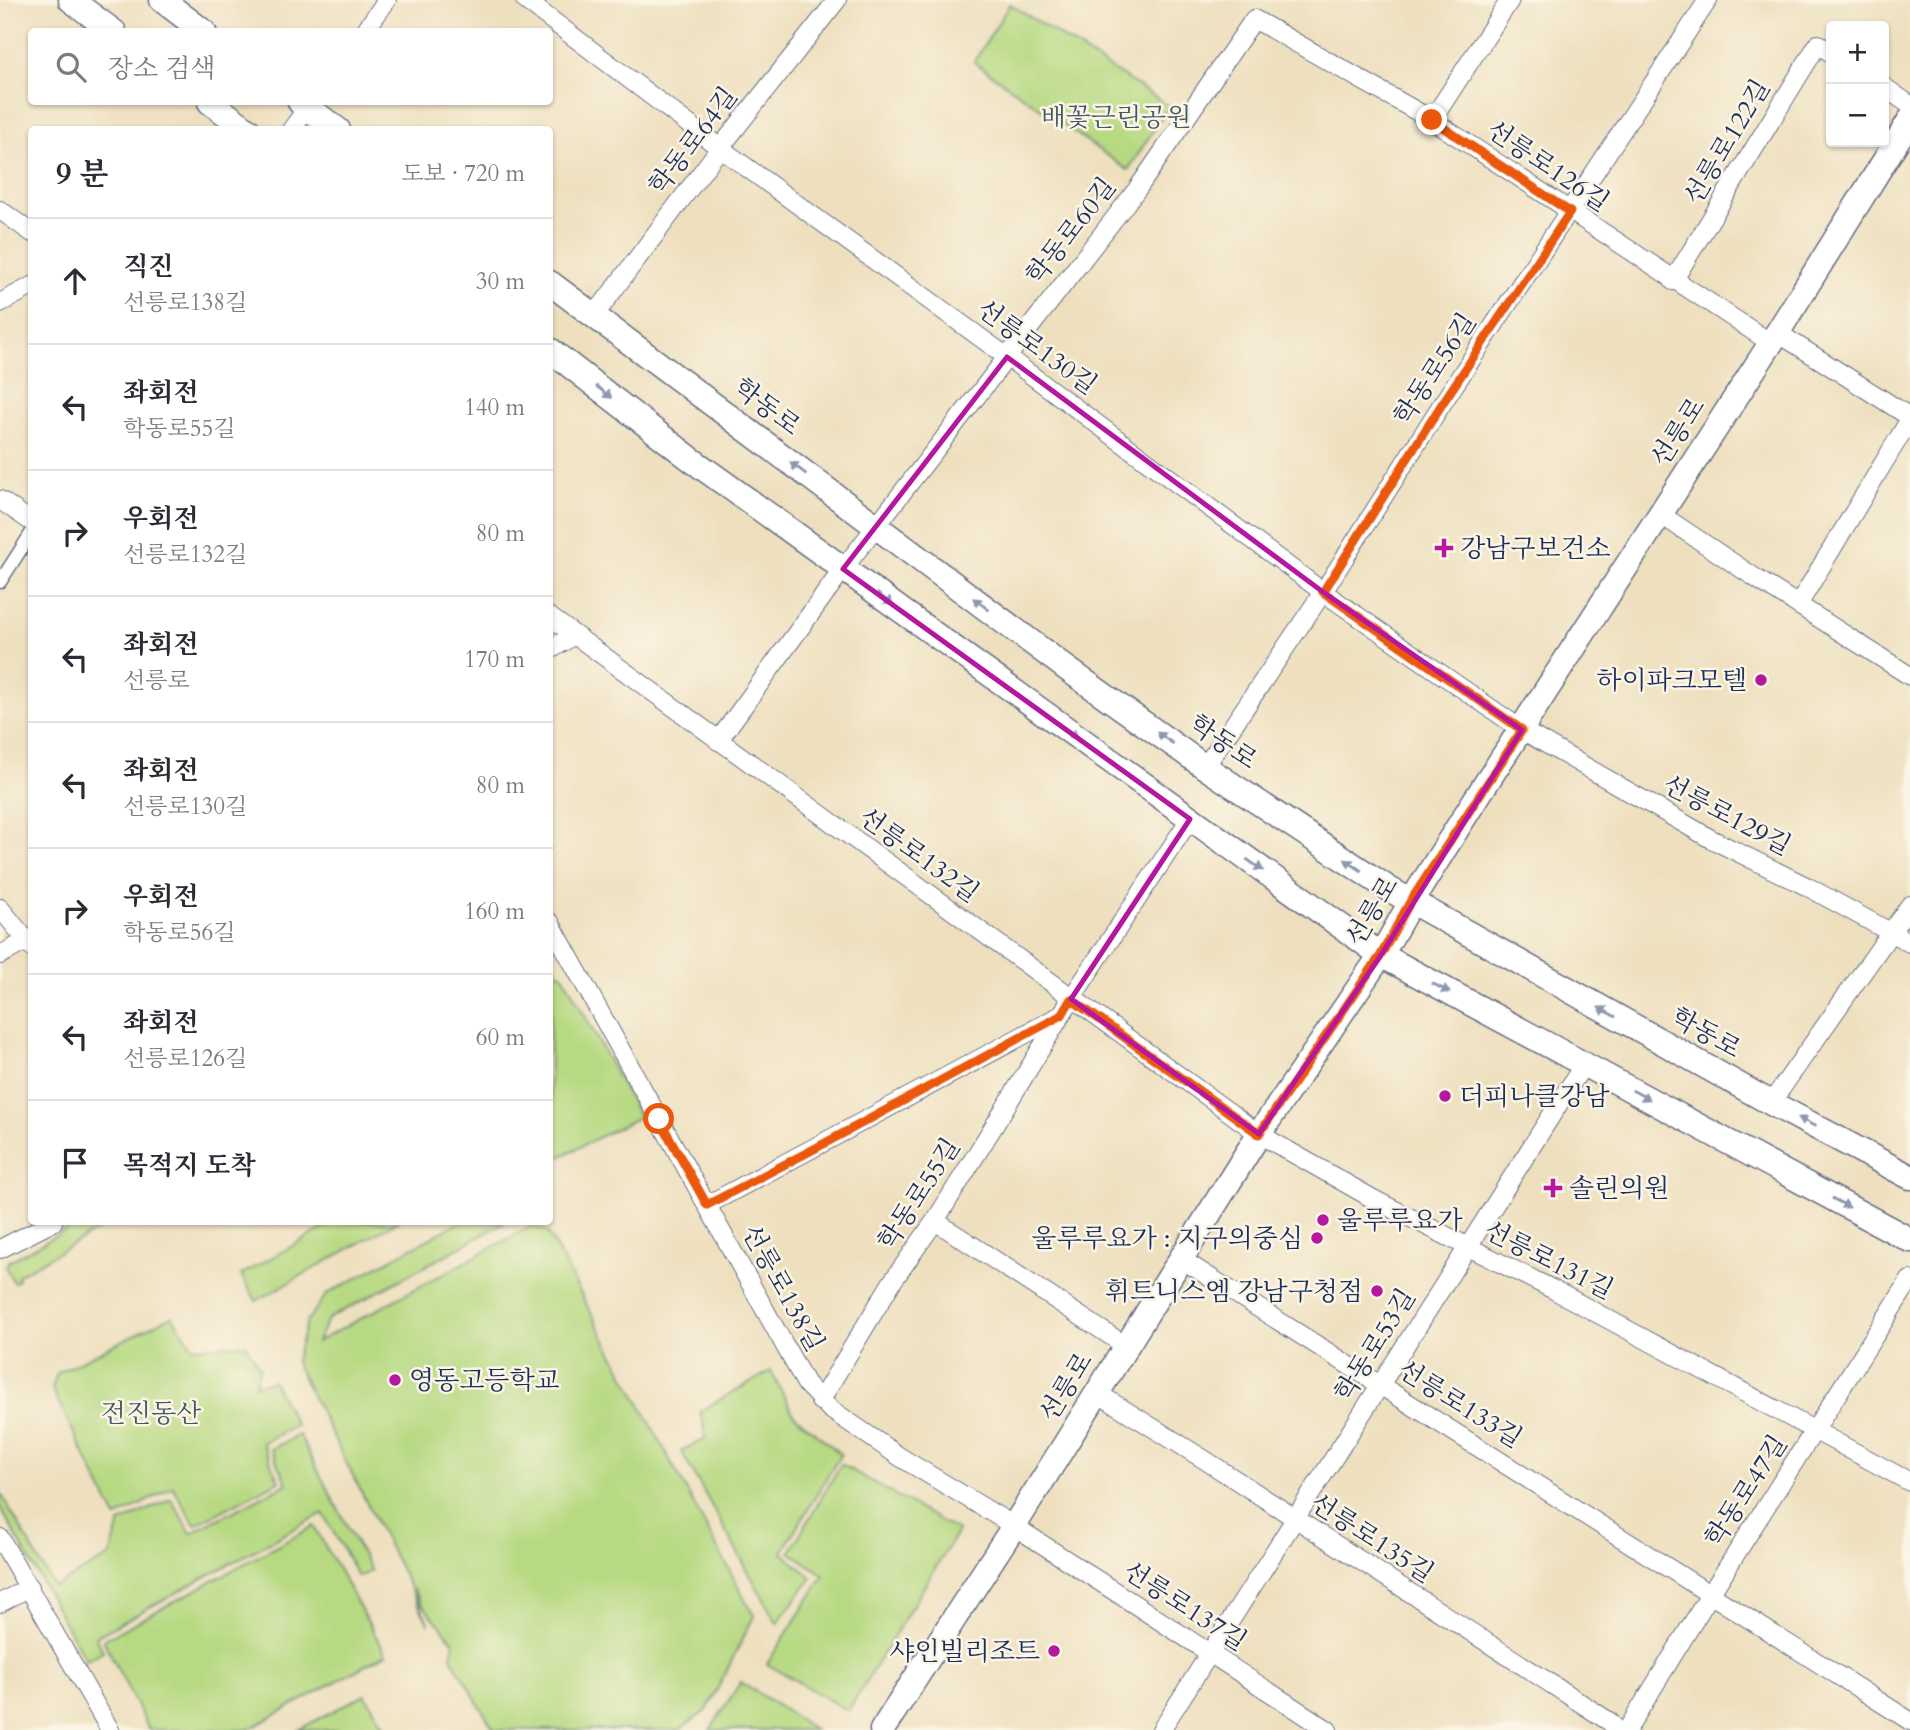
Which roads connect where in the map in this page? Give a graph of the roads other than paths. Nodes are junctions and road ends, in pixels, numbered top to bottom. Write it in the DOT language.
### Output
graph roads {
  1 [pos="71,0"];
  2 [pos="162,0"];
  3 [pos="387,0"];
  4 [pos="525,0"];
  5 [pos="837,0"];
  6 [pos="1510,0"];
  7 [pos="1708,0"];
  8 [pos="1254,19"];
  9 [pos="109,28"];
  10 [pos="199,28"];
  11 [pos="367,28"];
  12 [pos="1826,50"];
  13 [pos="1889,90"];
  14 [pos="1910,104"];
  15 [pos="214,105"];
  16 [pos="305,105"];
  17 [pos="308,105"];
  18 [pos="1432,120"];
  19 [pos="1910,120"];
  20 [pos="243,126"];
  21 [pos="293,126"];
  22 [pos="333,126"];
  23 [pos="720,148"];
  24 [pos="0,210"];
  25 [pos="1570,212"];
  26 [pos="28,230"];
  27 [pos="1673,281"];
  28 [pos="553,285"];
  29 [pos="28,288"];
  30 [pos="0,303"];
  31 [pos="594,316"];
  32 [pos="1774,338"];
  33 [pos="553,352"];
  34 [pos="1007,357"];
  35 [pos="1910,418"];
  36 [pos="0,500"];
  37 [pos="1660,514"];
  38 [pos="28,519"];
  39 [pos="877,527"];
  40 [pos="28,538"];
  41 [pos="843,569"];
  42 [pos="0,582"];
  43 [pos="1323,592"];
  44 [pos="1798,605"];
  45 [pos="553,619"];
  46 [pos="574,635"];
  47 [pos="553,648"];
  48 [pos="1910,676"];
  49 [pos="1522,730"];
  50 [pos="718,741"];
  51 [pos="1205,767"];
  52 [pos="1190,819"];
  53 [pos="1410,902"];
  54 [pos="1910,905"];
  55 [pos="0,908"];
  56 [pos="1892,934"];
  57 [pos="28,940"];
  58 [pos="28,943"];
  59 [pos="1910,943"];
  60 [pos="556,950"];
  61 [pos="0,955"];
  62 [pos="1381,955"];
  63 [pos="1066,1007"];
  64 [pos="1584,1065"];
  65 [pos="1771,1103"];
  66 [pos="1259,1134"];
  67 [pos="1910,1177"];
  68 [pos="707,1205"];
  69 [pos="935,1221"];
  70 [pos="47,1225"];
  71 [pos="1910,1240"];
  72 [pos="1467,1247"];
  73 [pos="0,1249"];
  74 [pos="1181,1259"];
  75 [pos="1910,1280"];
  76 [pos="1126,1346"];
  77 [pos="1381,1385"];
  78 [pos="1097,1393"];
  79 [pos="820,1401"];
  80 [pos="1816,1431"];
  81 [pos="1910,1482"];
  82 [pos="1295,1520"];
  83 [pos="1014,1526"];
  84 [pos="0,1538"];
  85 [pos="30,1587"];
  86 [pos="1711,1593"];
  87 [pos="0,1603"];
  88 [pos="1211,1653"];
  89 [pos="1910,1721"];
  90 [pos="110,1730"];
  91 [pos="882,1730"];
  92 [pos="1161,1730"];
  93 [pos="1328,1730"];
  94 [pos="1617,1730"];
  95 [pos="1627,1730"];
  1 -- 9 [label="main road"];
  2 -- 10 [label="main road"];
  3 -- 11 [label="street"];
  4 -- 23 [label="street, 선릉로130길"];
  5 -- 23 [label="street, 학동로64길"];
  6 -- 18 [label="street"];
  7 -- 25 [label="street, 학동로56길"];
  8 -- 18 [label="street, 선릉로126길"];
  8 -- 34 [label="street, 학동로60길"];
  12 -- 27 [label="street, 선릉로122길"];
  13 -- 14 [label="street"];
  15 -- 20 [label="main road"];
  16 -- 21 [label="street"];
  17 -- 22 [label="main road"];
  18 -- 25 [label="street, 선릉로126길"];
  19 -- 32 [label="main road, 선릉로"];
  23 -- 31 [label="street, 학동로64길"];
  23 -- 34 [label="street, 선릉로130길"];
  24 -- 26 [label="street"];
  25 -- 27 [label="street, 선릉로126길"];
  25 -- 43 [label="street, 학동로56길"];
  27 -- 32 [label="street, 선릉로126길"];
  28 -- 31 [label="main road, 학동로"];
  29 -- 30 [label="street"];
  39 -- 31 [label="main road, 학동로, one-way"];
  32 -- 35 [label="street, 선릉로126길"];
  32 -- 37 [label="main road, 선릉로"];
  33 -- 41 [label="main road, one-way"];
  34 -- 39 [label="street, 학동로60길"];
  34 -- 43 [label="street, 선릉로130길"];
  35 -- 44 [label="street"];
  36 -- 38 [label="street"];
  37 -- 44 [label="street"];
  37 -- 49 [label="main road, 선릉로"];
  39 -- 41 [label="street, 학동로60길"];
  51 -- 39 [label="main road, 학동로, one-way"];
  40 -- 42 [label="street"];
  41 -- 50 [label="street, 학동로60길"];
  41 -- 52 [label="main road, one-way"];
  43 -- 49 [label="street, 선릉로130길"];
  43 -- 51 [label="street, 학동로56길"];
  44 -- 48 [label="street"];
  45 -- 46 [label="street, 선릉로132길"];
  46 -- 47 [label="street"];
  46 -- 50 [label="street, 선릉로132길"];
  49 -- 53 [label="main road, 선릉로"];
  49 -- 56 [label="street, 선릉로129길"];
  50 -- 63 [label="street, 선릉로132길"];
  53 -- 51 [label="main road, 학동로, one-way"];
  52 -- 62 [label="main road, one-way"];
  52 -- 63 [label="street, 학동로55길"];
  53 -- 62 [label="main road, 선릉로"];
  65 -- 53 [label="main road, 학동로, one-way"];
  54 -- 56 [label="street"];
  55 -- 57 [label="street"];
  56 -- 59 [label="street, 선릉로129길"];
  56 -- 65 [label="street"];
  58 -- 61 [label="street"];
  60 -- 68 [label="street, 선릉로138길"];
  62 -- 64 [label="main road, one-way"];
  62 -- 66 [label="main road, 선릉로"];
  63 -- 66 [label="street, 선릉로132길"];
  63 -- 68 [label="street, 학동로55길"];
  63 -- 69 [label="street, 학동로55길"];
  64 -- 71 [label="main road, one-way"];
  64 -- 72 [label="street, 학동로53길"];
  67 -- 65 [label="main road, 학동로, one-way"];
  66 -- 72 [label="street, 선릉로131길"];
  66 -- 74 [label="main road, 선릉로"];
  68 -- 79 [label="street, 선릉로138길"];
  69 -- 76 [label="street"];
  69 -- 79 [label="street, 학동로55길"];
  70 -- 73 [label="street"];
  72 -- 77 [label="street, 학동로53길"];
  72 -- 80 [label="street, 선릉로131길"];
  74 -- 76 [label="main road, 선릉로"];
  74 -- 77 [label="street, 선릉로133길"];
  75 -- 80 [label="street, 학동로47길"];
  76 -- 78 [label="main road, 선릉로"];
  77 -- 82 [label="street, 학동로53길"];
  77 -- 86 [label="street, 선릉로133길"];
  78 -- 82 [label="street, 선릉로135길"];
  78 -- 83 [label="main road, 선릉로"];
  79 -- 83 [label="street, 선릉로138길"];
  80 -- 81 [label="street, 선릉로131길"];
  80 -- 86 [label="street, 학동로47길"];
  82 -- 88 [label="street, 학동로53길"];
  82 -- 94 [label="street, 선릉로135길"];
  83 -- 88 [label="street, 선릉로137길"];
  83 -- 91 [label="main road, 선릉로"];
  84 -- 85 [label="street"];
  85 -- 87 [label="street"];
  85 -- 90 [label="street"];
  86 -- 89 [label="street, 선릉로133길"];
  86 -- 95 [label="street, 학동로47길"];
  88 -- 92 [label="street, 학동로53길"];
  88 -- 93 [label="street, 선릉로137길"];
}
